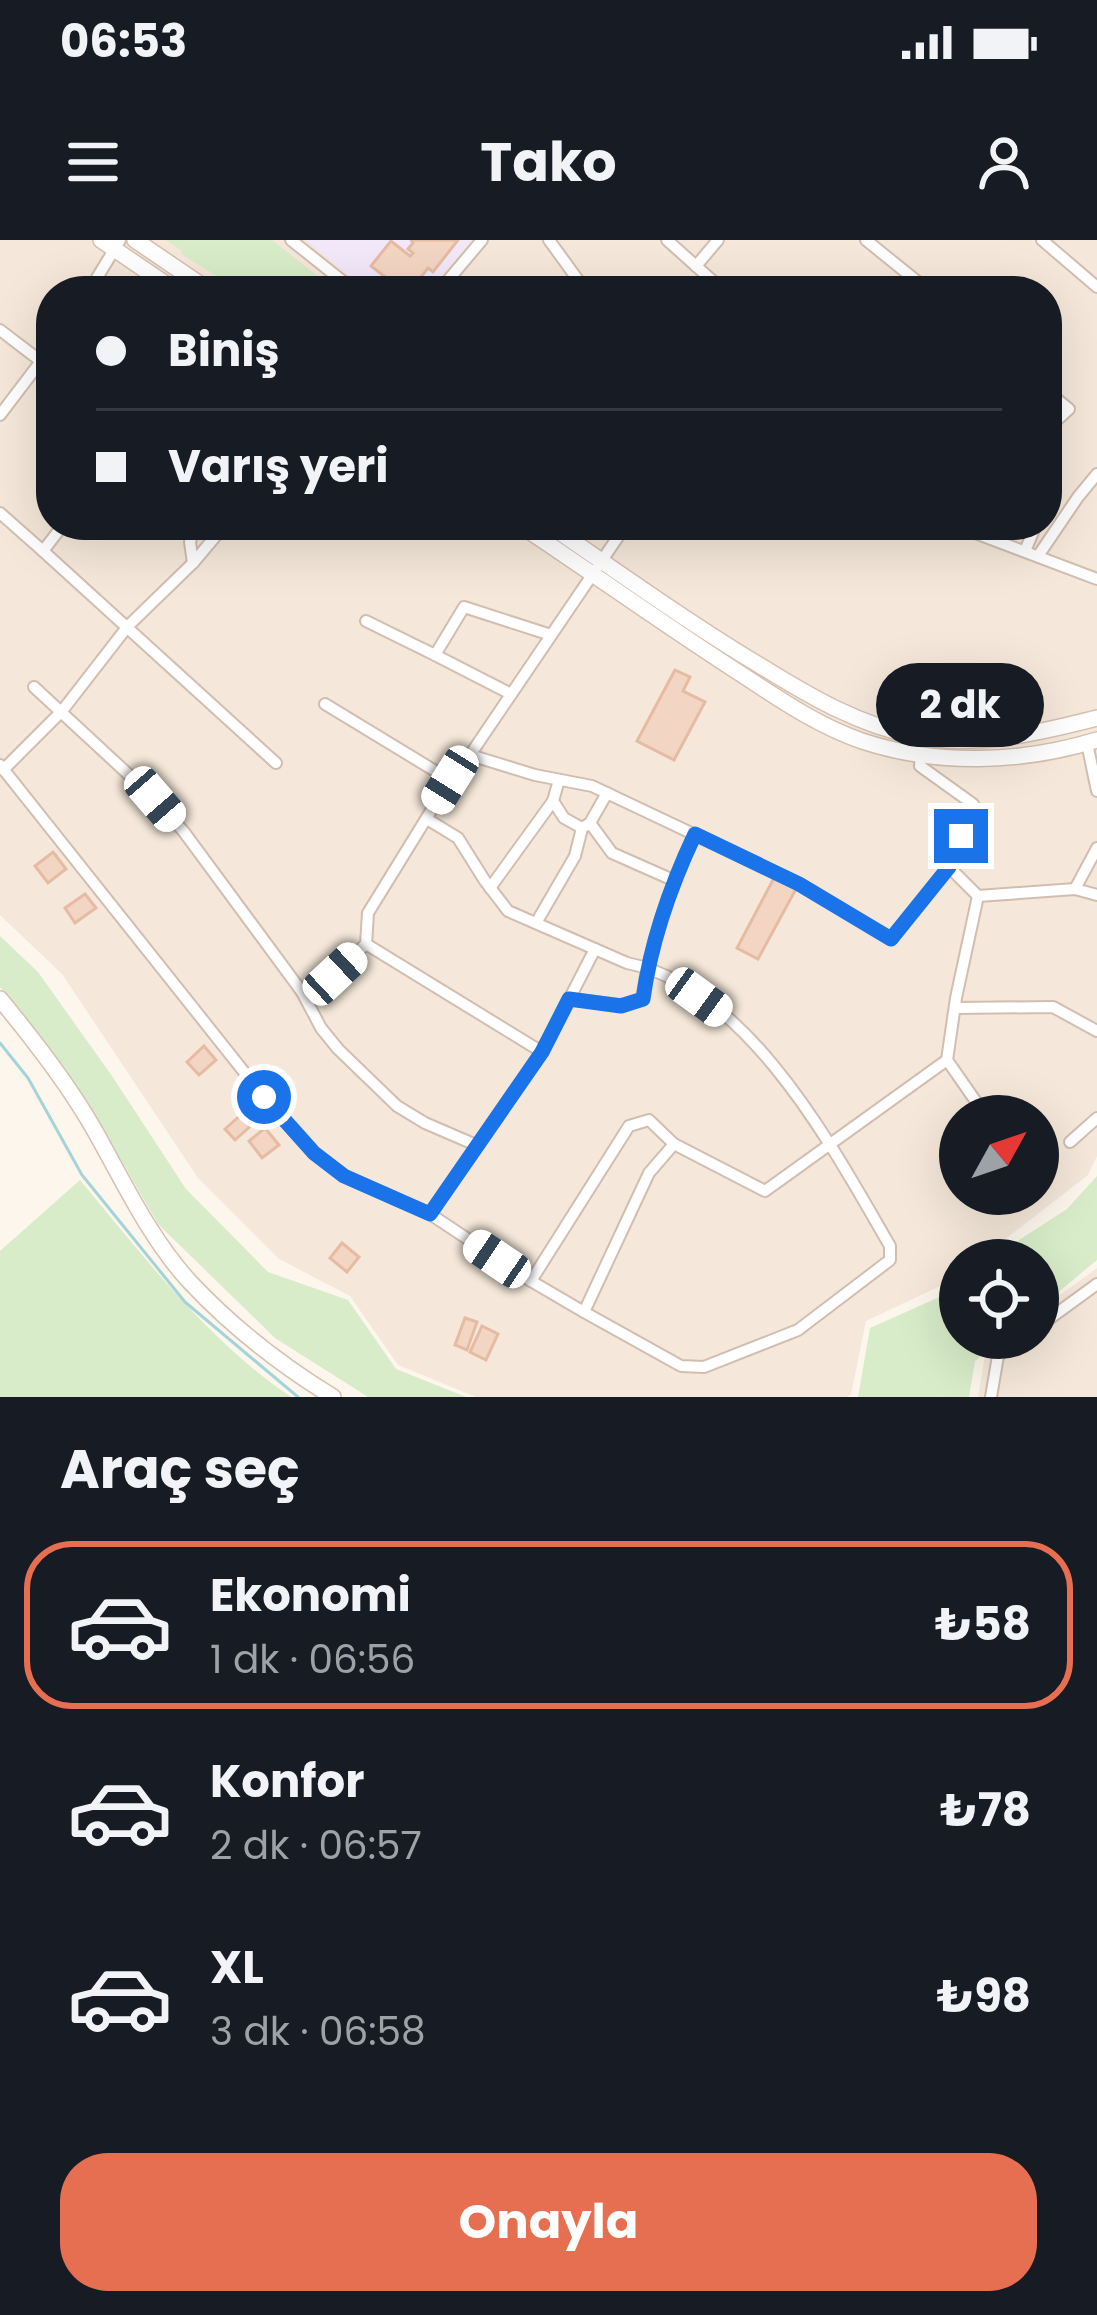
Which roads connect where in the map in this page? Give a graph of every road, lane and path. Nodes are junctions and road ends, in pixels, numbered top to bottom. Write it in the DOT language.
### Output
graph roads {
  1 [pos="101,240"];
  2 [pos="136,240"];
  3 [pos="291,240"];
  4 [pos="482,240"];
  5 [pos="549,240"];
  6 [pos="667,240"];
  7 [pos="718,240"];
  8 [pos="866,240"];
  9 [pos="1042,240"];
  10 [pos="118,245"];
  11 [pos="696,266"];
  12 [pos="98,276"];
  13 [pos="157,276"];
  14 [pos="188,276"];
  15 [pos="336,276"];
  16 [pos="452,276"];
  17 [pos="575,276"];
  18 [pos="707,276"];
  19 [pos="910,276"];
  20 [pos="1097,286"];
  21 [pos="0,330"];
  22 [pos="36,357"];
  23 [pos="36,376"];
  24 [pos="0,416"];
  25 [pos="1097,474"];
  26 [pos="0,513"];
  27 [pos="1062,521"];
  28 [pos="52,540"];
  29 [pos="191,540"];
  30 [pos="213,540"];
  31 [pos="547,540"];
  32 [pos="566,540"];
  33 [pos="616,540"];
  34 [pos="994,540"];
  35 [pos="1029,540"];
  36 [pos="1049,540"];
  37 [pos="44,551"];
  38 [pos="1024,551"];
  39 [pos="1038,556"];
  40 [pos="194,563"];
  41 [pos="598,568"];
  42 [pos="1097,578"];
  43 [pos="366,621"];
  44 [pos="128,626"];
  45 [pos="551,635"];
  46 [pos="435,655"];
  47 [pos="34,688"];
  48 [pos="511,694"];
  49 [pos="326,704"];
  50 [pos="62,711"];
  51 [pos="1097,718"];
  52 [pos="1092,741"];
  53 [pos="470,755"];
  54 [pos="921,755"];
  55 [pos="276,763"];
  56 [pos="2,767"];
  57 [pos="450,780"];
  58 [pos="559,780"];
  59 [pos="1097,791"];
  60 [pos="607,793"];
  61 [pos="553,801"];
  62 [pos="427,818"];
  63 [pos="586,826"];
  64 [pos="695,834"];
  65 [pos="1097,848"];
  66 [pos="949,867"];
  67 [pos="673,880"];
  68 [pos="490,888"];
  69 [pos="1075,889"];
  70 [pos="1097,895"];
  71 [pos="978,896"];
  72 [pos="536,923"];
  73 [pos="366,944"];
  74 [pos="595,949"];
  75 [pos="647,967"];
  76 [pos="302,992"];
  77 [pos="0,999"];
  78 [pos="569,999"];
  79 [pos="955,1008"];
  80 [pos="1097,1031"];
  81 [pos="542,1052"];
  82 [pos="947,1060"];
  83 [pos="971,1095"];
  84 [pos="1097,1118"];
  85 [pos="830,1142"];
  86 [pos="1070,1142"];
  87 [pos="674,1144"];
  88 [pos="476,1145"];
  89 [pos="430,1214"];
  90 [pos="531,1281"];
  91 [pos="1097,1283"];
  92 [pos="1059,1311"];
  93 [pos="584,1312"];
  94 [pos="998,1359"];
  95 [pos="333,1397"];
  96 [pos="992,1397"];
  1 -- 10 [label="street"];
  2 -- 14 [label="street"];
  3 -- 15 [label="street"];
  4 -- 16 [label="street"];
  5 -- 17 [label="street"];
  6 -- 11 [label="street"];
  7 -- 11 [label="street"];
  8 -- 19 [label="street"];
  9 -- 20 [label="street"];
  10 -- 12 [label="street"];
  10 -- 13 [label="street"];
  11 -- 18 [label="street"];
  21 -- 22 [label="street"];
  23 -- 24 [label="street"];
  25 -- 27 [label="street"];
  26 -- 37 [label="street"];
  28 -- 37 [label="street"];
  29 -- 40 [label="street"];
  30 -- 40 [label="street"];
  31 -- 41 [label="street"];
  32 -- 41 [label="street"];
  33 -- 41 [label="street"];
  34 -- 38 [label="street"];
  35 -- 38 [label="street"];
  36 -- 39 [label="street"];
  37 -- 44 [label="street"];
  38 -- 39 [label="street"];
  39 -- 42 [label="street"];
  40 -- 44 [label="street"];
  41 -- 45 [label="street"];
  41 -- 51 [label="street"];
  41 -- 54 [label="street"];
  43 -- 46 [label="street"];
  44 -- 50 [label="street"];
  44 -- 55 [label="street"];
  45 -- 46 [label="street"];
  45 -- 48 [label="street"];
  46 -- 48 [label="street"];
  47 -- 50 [label="street"];
  48 -- 53 [label="street"];
  49 -- 57 [label="street"];
  50 -- 56 [label="street"];
  50 -- 76 [label="street"];
  52 -- 54 [label="street"];
  52 -- 59 [label="street"];
  53 -- 57 [label="street"];
  53 -- 58 [label="street"];
  54 -- 66 [label="street"];
  56 -- 89 [label="street"];
  57 -- 62 [label="street"];
  58 -- 60 [label="street"];
  58 -- 61 [label="street"];
  60 -- 63 [label="street"];
  60 -- 64 [label="street"];
  61 -- 63 [label="street"];
  61 -- 68 [label="street"];
  62 -- 68 [label="street"];
  62 -- 73 [label="street"];
  63 -- 67 [label="street"];
  63 -- 72 [label="street"];
  64 -- 66 [label="street"];
  64 -- 67 [label="street"];
  65 -- 69 [label="street"];
  66 -- 71 [label="street"];
  67 -- 75 [label="street"];
  68 -- 72 [label="street"];
  69 -- 70 [label="street"];
  69 -- 71 [label="street"];
  71 -- 79 [label="street"];
  72 -- 74 [label="street"];
  73 -- 76 [label="street"];
  73 -- 81 [label="street"];
  74 -- 75 [label="street"];
  74 -- 78 [label="street"];
  75 -- 78 [label="street"];
  75 -- 85 [label="street"];
  76 -- 88 [label="street"];
  77 -- 95 [label="street"];
  78 -- 81 [label="street"];
  79 -- 80 [label="street"];
  79 -- 82 [label="street"];
  81 -- 88 [label="street"];
  82 -- 83 [label="street"];
  82 -- 85 [label="street"];
  84 -- 86 [label="street"];
  85 -- 87 [label="street"];
  85 -- 93 [label="street"];
  87 -- 90 [label="street"];
  87 -- 93 [label="street"];
  88 -- 89 [label="street"];
  89 -- 90 [label="street"];
  90 -- 93 [label="street"];
  91 -- 92 [label="street"];
  94 -- 96 [label="street"];
}
